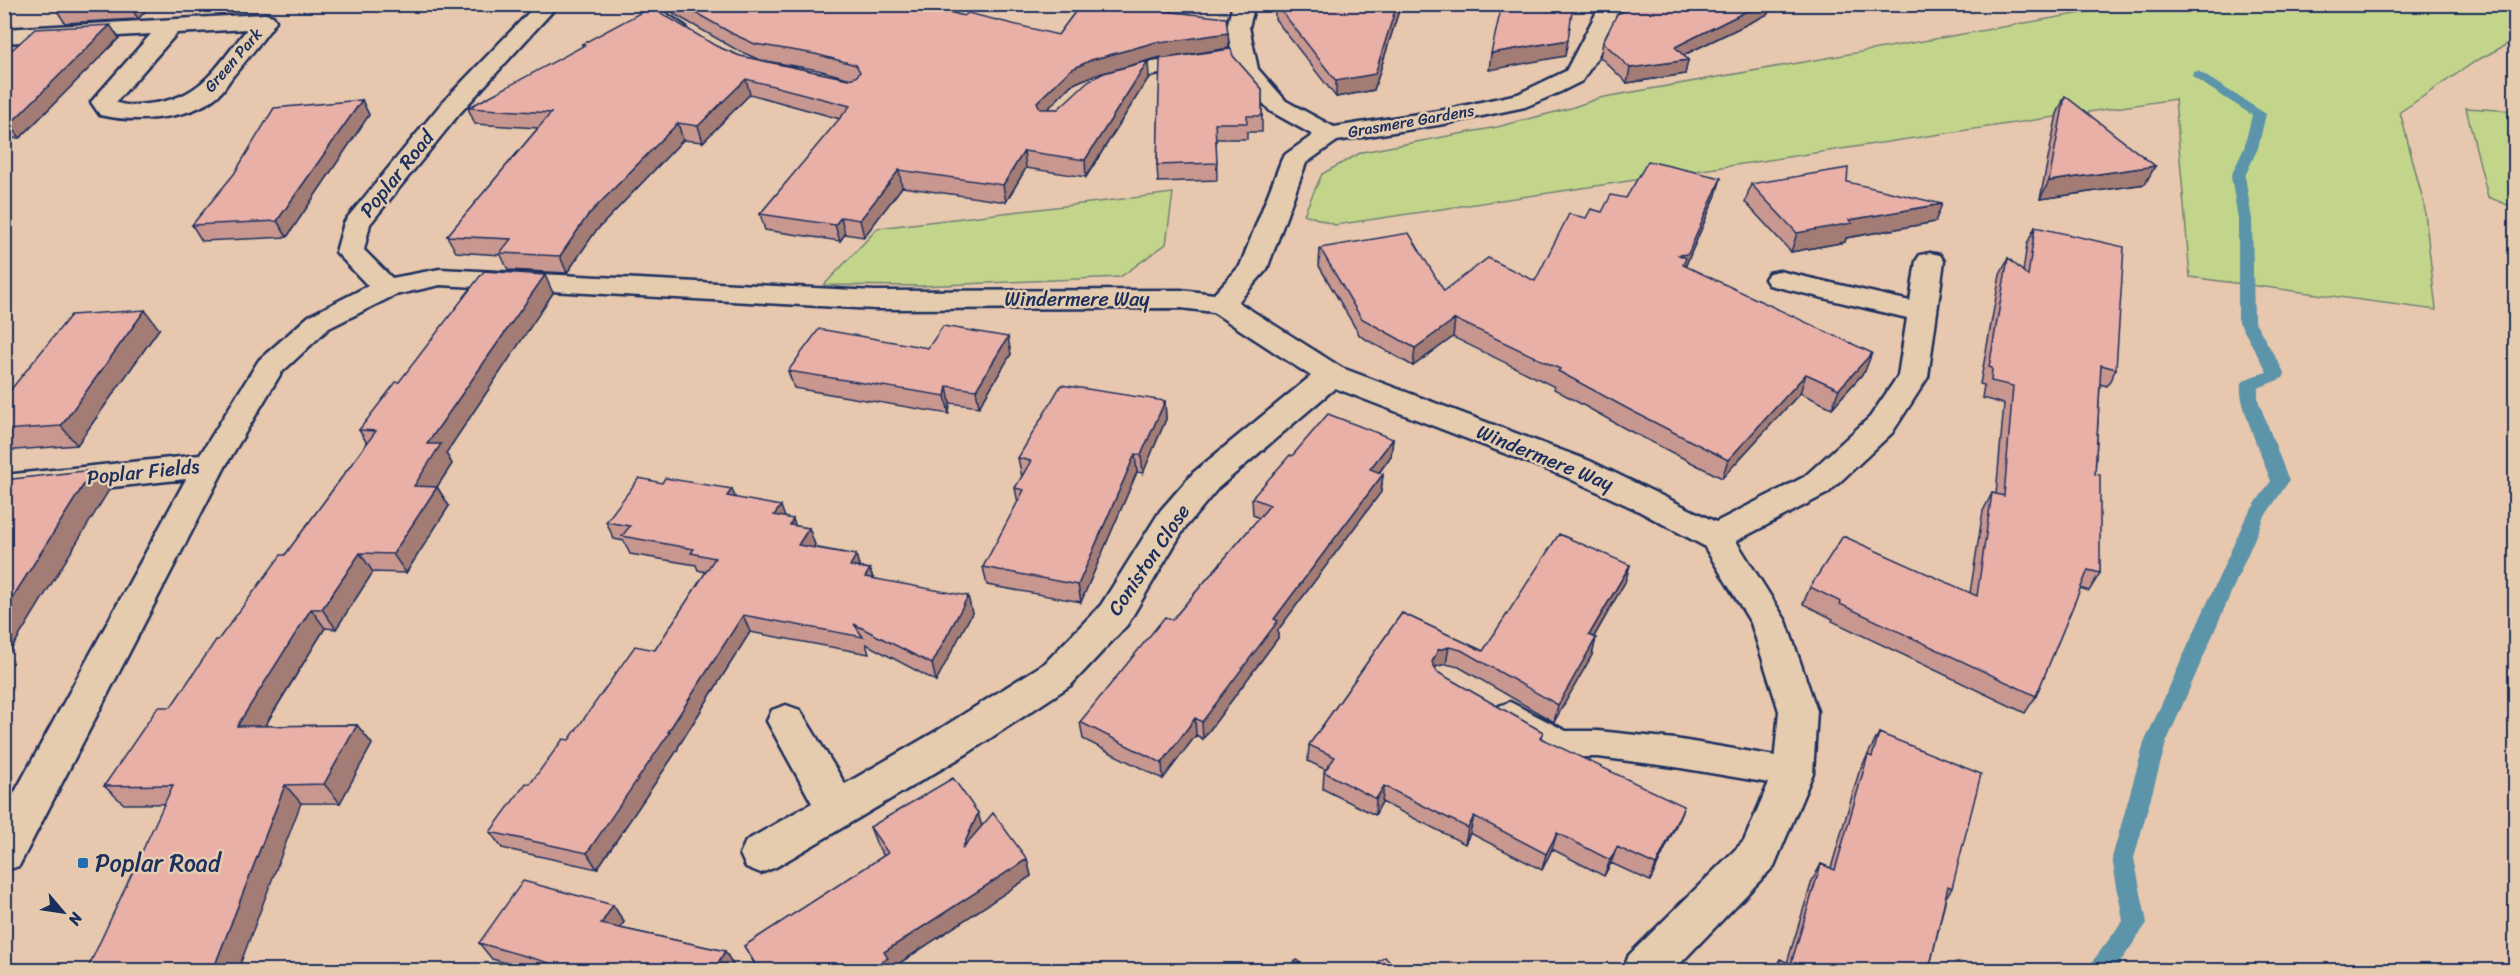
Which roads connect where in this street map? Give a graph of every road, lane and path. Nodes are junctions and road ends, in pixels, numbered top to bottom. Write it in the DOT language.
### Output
graph roads {
  1 [pos="549,4"];
  2 [pos="639,4"];
  3 [pos="1244,4"];
  4 [pos="1614,4"];
  5 [pos="170,27"];
  6 [pos="4,36"];
  7 [pos="698,38"];
  8 [pos="1226,57"];
  9 [pos="1090,86"];
  10 [pos="1330,135"];
  11 [pos="1930,261"];
  12 [pos="1779,279"];
  13 [pos="386,288"];
  14 [pos="1221,304"];
  15 [pos="1922,313"];
  16 [pos="1331,375"];
  17 [pos="210,465"];
  18 [pos="4,487"];
  19 [pos="1716,537"];
  20 [pos="1485,700"];
  21 [pos="786,721"];
  22 [pos="1793,773"];
  23 [pos="838,810"];
  24 [pos="4,853"];
  25 [pos="761,854"];
  26 [pos="1645,970"];
  1 -- 13 [label="street, Poplar Road"];
  2 -- 7 [label="lane"];
  3 -- 8 [label="street"];
  4 -- 10 [label="street, Grasmere Gardens"];
  5 -- 5 [label="street, Green Park"];
  5 -- 6 [label="street, Green Park"];
  8 -- 9 [label="lane"];
  8 -- 10 [label="street"];
  10 -- 14 [label="street, Grasmere Gardens"];
  11 -- 15 [label="street"];
  12 -- 15 [label="street"];
  13 -- 14 [label="street, Windermere Way"];
  13 -- 17 [label="street"];
  14 -- 16 [label="street, Windermere Way"];
  15 -- 19 [label="street"];
  16 -- 19 [label="street, Windermere Way"];
  16 -- 23 [label="street, Coniston Close"];
  17 -- 18 [label="street, Poplar Fields"];
  17 -- 24 [label="street"];
  19 -- 22 [label="street"];
  20 -- 22 [label="lane"];
  21 -- 23 [label="street"];
  22 -- 26 [label="street"];
  23 -- 25 [label="street, Coniston Close"];
}
